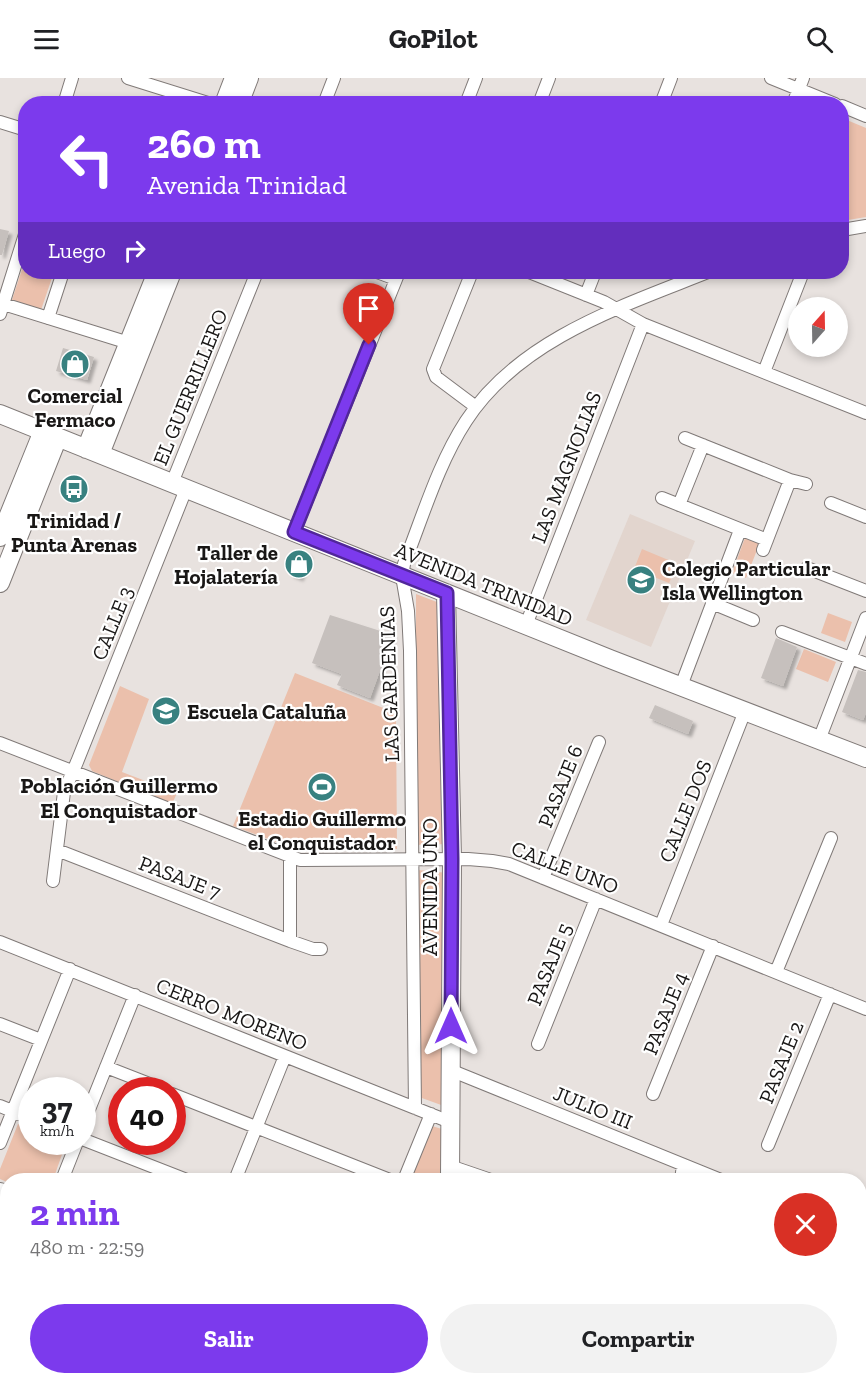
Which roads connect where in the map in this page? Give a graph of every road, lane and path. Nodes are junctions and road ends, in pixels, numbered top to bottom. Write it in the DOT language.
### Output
graph roads {
  1 [pos="72,78"];
  2 [pos="128,78"];
  3 [pos="234,78"];
  4 [pos="249,78"];
  5 [pos="334,78"];
  6 [pos="476,78"];
  7 [pos="549,78"];
  8 [pos="671,78"];
  9 [pos="771,78"];
  10 [pos="801,83"];
  11 [pos="66,96"];
  12 [pos="185,96"];
  13 [pos="227,96"];
  14 [pos="242,96"];
  15 [pos="327,96"];
  16 [pos="469,96"];
  17 [pos="542,96"];
  18 [pos="664,96"];
  19 [pos="822,96"];
  20 [pos="849,109"];
  21 [pos="866,116"];
  22 [pos="0,122"];
  23 [pos="18,128"];
  24 [pos="866,226"];
  25 [pos="849,229"];
  26 [pos="18,255"];
  27 [pos="61,279"];
  28 [pos="154,279"];
  29 [pos="169,279"];
  30 [pos="253,279"];
  31 [pos="395,279"];
  32 [pos="469,279"];
  33 [pos="547,279"];
  34 [pos="592,279"];
  35 [pos="690,279"];
  36 [pos="800,279"];
  37 [pos="586,294"];
  38 [pos="643,297"];
  39 [pos="1,307"];
  40 [pos="615,308"];
  41 [pos="48,318"];
  42 [pos="640,322"];
  43 [pos="129,343"];
  44 [pos="764,372"];
  45 [pos="476,407"];
  46 [pos="866,413"];
  47 [pos="0,414"];
  48 [pos="50,434"];
  49 [pos="685,438"];
  50 [pos="703,445"];
  51 [pos="93,452"];
  52 [pos="790,480"];
  53 [pos="806,483"];
  54 [pos="179,486"];
  55 [pos="662,498"];
  56 [pos="831,503"];
  57 [pos="679,505"];
  58 [pos="866,517"];
  59 [pos="740,530"];
  60 [pos="294,532"];
  61 [pos="0,537"];
  62 [pos="807,568"];
  63 [pos="402,576"];
  64 [pos="0,583"];
  65 [pos="866,591"];
  66 [pos="447,593"];
  67 [pos="712,603"];
  68 [pos="866,618"];
  69 [pos="753,620"];
  70 [pos="525,625"];
  71 [pos="782,632"];
  72 [pos="850,658"];
  73 [pos="866,664"];
  74 [pos="681,686"];
  75 [pos="745,711"];
  76 [pos="819,740"];
  77 [pos="599,742"];
  78 [pos="0,743"];
  79 [pos="866,758"];
  80 [pos="73,772"];
  81 [pos="831,838"];
  82 [pos="57,850"];
  83 [pos="290,857"];
  84 [pos="452,859"];
  85 [pos="412,860"];
  86 [pos="543,878"];
  87 [pos="53,881"];
  88 [pos="596,899"];
  89 [pos="661,925"];
  90 [pos="290,940"];
  91 [pos="0,942"];
  92 [pos="713,946"];
  93 [pos="321,949"];
  94 [pos="70,969"];
  95 [pos="776,972"];
  96 [pos="830,994"];
  97 [pos="135,995"];
  98 [pos="866,1009"];
  99 [pos="0,1024"];
  100 [pos="41,1040"];
  101 [pos="538,1044"];
  102 [pos="285,1056"];
  103 [pos="106,1067"];
  104 [pos="450,1070"];
  105 [pos="132,1077"];
  106 [pos="96,1092"];
  107 [pos="653,1094"];
  108 [pos="186,1100"];
  109 [pos="0,1106"];
  110 [pos="415,1108"];
  111 [pos="13,1111"];
  112 [pos="18,1113"];
  113 [pos="432,1114"];
  114 [pos="450,1122"];
  115 [pos="256,1127"];
  116 [pos="0,1143"];
  117 [pos="96,1145"];
  118 [pos="768,1145"];
  119 [pos="72,1155"];
  120 [pos="683,1165"];
  121 [pos="65,1173"];
  122 [pos="168,1173"];
  123 [pos="238,1173"];
  124 [pos="372,1173"];
  125 [pos="407,1173"];
  126 [pos="450,1173"];
  127 [pos="682,1173"];
  128 [pos="703,1173"];
  1 -- 11 [label="street"];
  2 -- 12 [label="street"];
  3 -- 13 [label="main road"];
  4 -- 14 [label="main road"];
  5 -- 15 [label="street"];
  6 -- 16 [label="street"];
  7 -- 17 [label="street"];
  8 -- 18 [label="street"];
  9 -- 10 [label="street"];
  10 -- 19 [label="street"];
  20 -- 21 [label="street"];
  22 -- 23 [label="street"];
  24 -- 25 [label="street"];
  26 -- 39 [label="street"];
  27 -- 41 [label="street"];
  28 -- 43 [label="main road"];
  29 -- 51 [label="main road"];
  30 -- 54 [label="street, EL GUERRILLERO"];
  31 -- 60 [label="street"];
  32 -- 45 [label="street"];
  33 -- 37 [label="street"];
  34 -- 37 [label="street"];
  35 -- 38 [label="street, LAS GARDENIAS"];
  36 -- 44 [label="street"];
  37 -- 40 [label="street"];
  38 -- 40 [label="street, LAS GARDENIAS"];
  38 -- 42 [label="street"];
  39 -- 41 [label="street"];
  40 -- 42 [label="street"];
  40 -- 45 [label="street, LAS GARDENIAS"];
  41 -- 43 [label="street"];
  42 -- 44 [label="street"];
  42 -- 70 [label="street, LAS MAGNOLIAS"];
  43 -- 51 [label="main road"];
  44 -- 46 [label="street"];
  45 -- 63 [label="street, LAS GARDENIAS"];
  47 -- 48 [label="main road, AVENIDA TRINIDAD"];
  48 -- 51 [label="main road, AVENIDA TRINIDAD"];
  48 -- 61 [label="main road"];
  48 -- 64 [label="main road"];
  49 -- 50 [label="street"];
  50 -- 52 [label="street"];
  50 -- 57 [label="street"];
  51 -- 54 [label="main road, AVENIDA TRINIDAD"];
  52 -- 53 [label="street"];
  52 -- 59 [label="street"];
  54 -- 60 [label="main road, AVENIDA TRINIDAD"];
  54 -- 80 [label="street, CALLE 3"];
  55 -- 57 [label="street"];
  56 -- 58 [label="street"];
  57 -- 59 [label="street"];
  59 -- 67 [label="street"];
  60 -- 63 [label="main road, AVENIDA TRINIDAD"];
  62 -- 65 [label="street"];
  63 -- 66 [label="main road, AVENIDA TRINIDAD"];
  63 -- 85 [label="street, LAS GARDENIAS"];
  66 -- 70 [label="main road, AVENIDA TRINIDAD"];
  66 -- 84 [label="main road, AVENIDA UNO"];
  67 -- 69 [label="street"];
  67 -- 74 [label="street"];
  68 -- 72 [label="street"];
  70 -- 74 [label="main road, AVENIDA TRINIDAD"];
  71 -- 72 [label="street"];
  72 -- 73 [label="street"];
  72 -- 76 [label="street"];
  74 -- 75 [label="main road, AVENIDA TRINIDAD"];
  75 -- 76 [label="main road, AVENIDA TRINIDAD"];
  75 -- 89 [label="street, CALLE DOS"];
  76 -- 79 [label="main road, AVENIDA TRINIDAD"];
  77 -- 86 [label="street, PASAJE 6"];
  78 -- 80 [label="street, CALLE UNO"];
  80 -- 82 [label="street, CALLE 3"];
  80 -- 83 [label="street, CALLE UNO"];
  81 -- 95 [label="street"];
  82 -- 87 [label="street, CALLE 3"];
  82 -- 90 [label="street, PASAJE 7"];
  83 -- 85 [label="street, CALLE UNO"];
  83 -- 90 [label="street"];
  84 -- 85 [label="street, CALLE UNO"];
  84 -- 86 [label="street, CALLE UNO"];
  84 -- 104 [label="main road, AVENIDA UNO"];
  85 -- 110 [label="street, LAS GARDENIAS"];
  86 -- 88 [label="street, CALLE UNO"];
  88 -- 89 [label="street, CALLE UNO"];
  88 -- 101 [label="street, PASAJE 5"];
  89 -- 92 [label="street, CALLE UNO"];
  90 -- 93 [label="street, PASAJE 7"];
  91 -- 94 [label="street, CERRO MORENO"];
  92 -- 95 [label="street, CALLE UNO"];
  92 -- 107 [label="street, PASAJE 4"];
  94 -- 97 [label="street, CERRO MORENO"];
  94 -- 100 [label="street"];
  95 -- 96 [label="street, CALLE UNO"];
  96 -- 98 [label="street, CALLE UNO"];
  96 -- 118 [label="street, PASAJE 2"];
  97 -- 102 [label="street, CERRO MORENO"];
  97 -- 103 [label="street"];
  99 -- 100 [label="street"];
  100 -- 111 [label="street"];
  102 -- 110 [label="street, CERRO MORENO"];
  102 -- 115 [label="street"];
  103 -- 105 [label="street"];
  103 -- 106 [label="street"];
  104 -- 114 [label="main road, AVENIDA UNO"];
  104 -- 120 [label="street, JULIO III"];
  108 -- 115 [label="street"];
  109 -- 111 [label="street"];
  110 -- 113 [label="street, CERRO MORENO"];
  111 -- 112 [label="street"];
  111 -- 116 [label="street"];
  113 -- 114 [label="street, CERRO MORENO"];
  113 -- 125 [label="street"];
  114 -- 126 [label="main road, AVENIDA UNO"];
  115 -- 123 [label="street"];
  115 -- 124 [label="street"];
  117 -- 122 [label="street"];
  119 -- 121 [label="street"];
  120 -- 127 [label="street"];
  120 -- 128 [label="street, JULIO III"];
}
